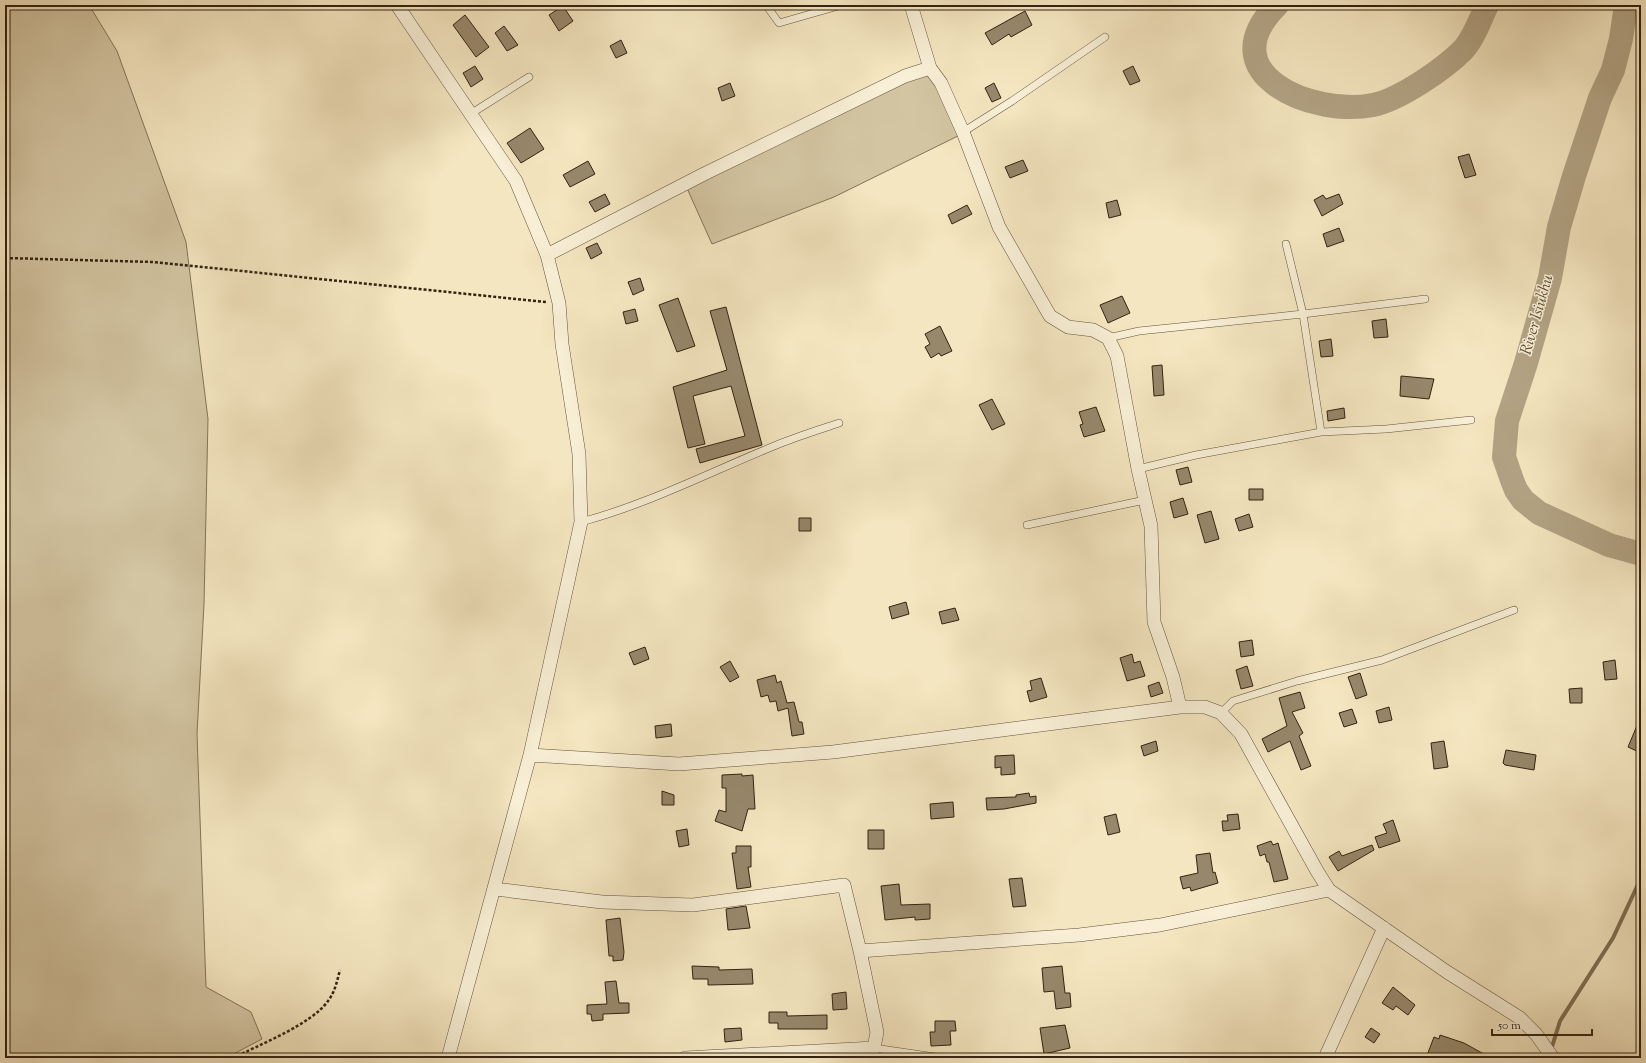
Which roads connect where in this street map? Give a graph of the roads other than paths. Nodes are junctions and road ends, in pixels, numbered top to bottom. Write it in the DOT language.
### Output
graph roads {
  1 [pos="397,5"];
  2 [pos="766,5"];
  3 [pos="842,5"];
  4 [pos="911,5"];
  5 [pos="1105,37"];
  6 [pos="930,68"];
  7 [pos="529,77"];
  8 [pos="472,113"];
  9 [pos="963,132"];
  10 [pos="1286,244"];
  11 [pos="547,255"];
  12 [pos="1425,299"];
  13 [pos="1303,314"];
  14 [pos="1108,338"];
  15 [pos="1471,420"];
  16 [pos="839,423"];
  17 [pos="1321,432"];
  18 [pos="1138,469"];
  19 [pos="1146,500"];
  20 [pos="581,522"];
  21 [pos="1027,525"];
  22 [pos="1514,610"];
  23 [pos="1180,707"];
  24 [pos="1221,713"];
  25 [pos="530,755"];
  26 [pos="495,889"];
  27 [pos="1329,890"];
  28 [pos="1384,928"];
  29 [pos="860,951"];
  30 [pos="874,1048"];
  31 [pos="448,1058"];
  32 [pos="685,1058"];
  33 [pos="942,1058"];
  34 [pos="1325,1058"];
  35 [pos="1554,1058"];
  1 -- 8 [label="street"];
  2 -- 3 [label="lane"];
  4 -- 6 [label="street"];
  5 -- 9 [label="lane"];
  6 -- 9 [label="street"];
  6 -- 11 [label="street"];
  7 -- 8 [label="lane"];
  8 -- 11 [label="street"];
  9 -- 14 [label="street"];
  10 -- 13 [label="lane"];
  11 -- 20 [label="street"];
  12 -- 13 [label="lane"];
  13 -- 14 [label="lane"];
  13 -- 17 [label="lane"];
  14 -- 18 [label="street"];
  15 -- 17 [label="lane"];
  16 -- 20 [label="lane"];
  17 -- 18 [label="lane"];
  18 -- 19 [label="street"];
  19 -- 21 [label="lane"];
  19 -- 23 [label="street"];
  20 -- 25 [label="street"];
  22 -- 24 [label="lane"];
  23 -- 24 [label="street"];
  23 -- 25 [label="street"];
  24 -- 27 [label="street"];
  25 -- 26 [label="street"];
  26 -- 29 [label="street"];
  26 -- 31 [label="street"];
  27 -- 28 [label="street"];
  27 -- 29 [label="street"];
  28 -- 34 [label="street"];
  28 -- 35 [label="street"];
  29 -- 30 [label="street"];
  30 -- 32 [label="street"];
  30 -- 33 [label="lane"];
}
